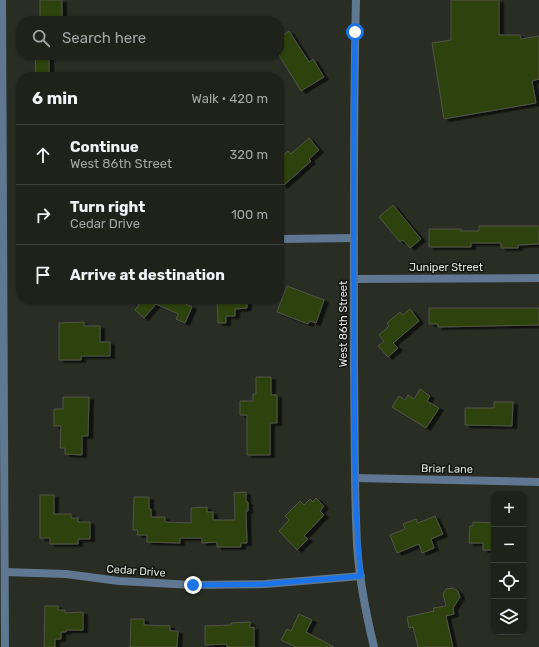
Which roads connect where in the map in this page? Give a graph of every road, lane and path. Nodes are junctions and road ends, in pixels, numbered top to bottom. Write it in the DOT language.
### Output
graph roads {
  1 [pos="2,0"];
  2 [pos="356,0"];
  3 [pos="1,111"];
  4 [pos="354,238"];
  5 [pos="284,239"];
  6 [pos="1,265"];
  7 [pos="539,278"];
  8 [pos="354,279"];
  9 [pos="355,478"];
  10 [pos="539,482"];
  11 [pos="5,572"];
  12 [pos="361,576"];
  13 [pos="2,595"];
  14 [pos="2,621"];
  15 [pos="5,647"];
  16 [pos="374,647"];
  1 -- 3 [label="street"];
  2 -- 4 [label="street, West 86th Street"];
  3 -- 6 [label="street"];
  4 -- 5 [label="street"];
  4 -- 8 [label="street, West 86th Street"];
  6 -- 11 [label="street"];
  7 -- 8 [label="street, Juniper Street"];
  8 -- 9 [label="street, West 86th Street"];
  9 -- 10 [label="street, Briar Lane"];
  9 -- 12 [label="street, West 86th Street"];
  11 -- 12 [label="street, Cedar Drive"];
  11 -- 13 [label="street"];
  12 -- 16 [label="street, West 86th Street"];
  13 -- 14 [label="street"];
  14 -- 15 [label="street"];
}
